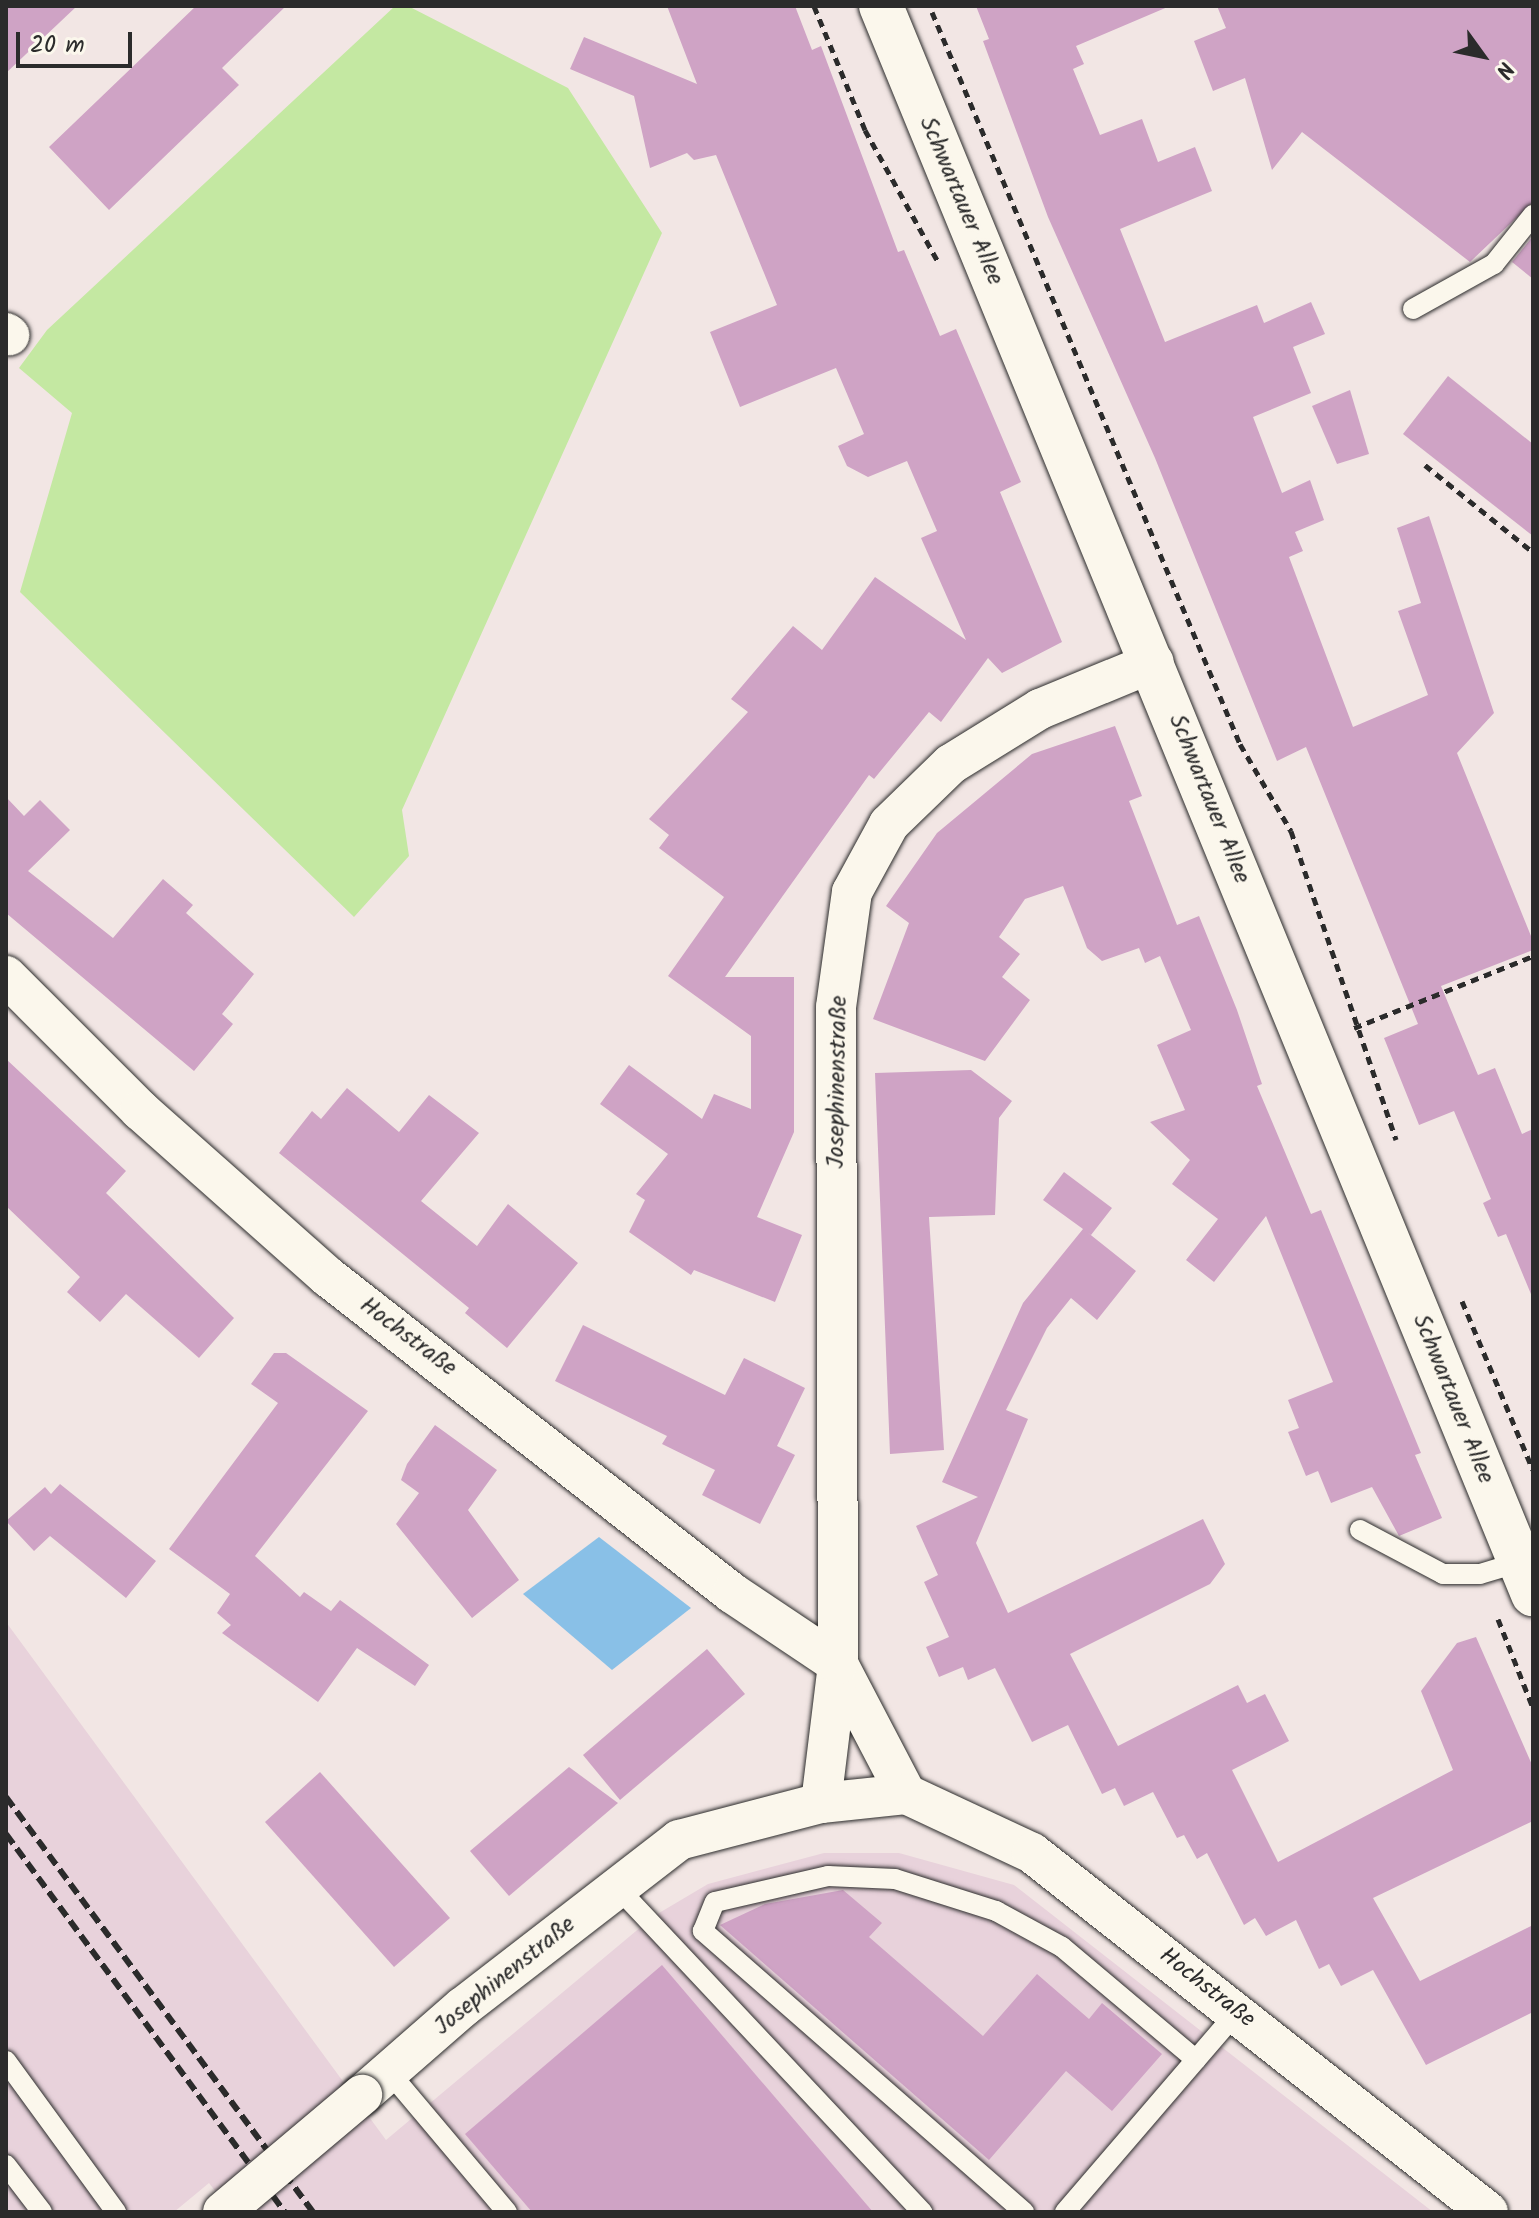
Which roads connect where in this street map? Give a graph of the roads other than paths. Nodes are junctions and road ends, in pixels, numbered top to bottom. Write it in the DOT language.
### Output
graph roads {
  1 [pos="881,6"];
  2 [pos="1533,215"];
  3 [pos="1413,309"];
  4 [pos="1154,662"];
  5 [pos="6,976"];
  6 [pos="1360,1530"];
  7 [pos="1526,1578"];
  8 [pos="838,1664"];
  9 [pos="906,1794"];
  10 [pos="821,1803"];
  11 [pos="617,1887"];
  12 [pos="1237,2012"];
  13 [pos="1196,2060"];
  14 [pos="6,2061"];
  15 [pos="376,2083"];
  16 [pos="6,2165"];
  17 [pos="42,2212"];
  18 [pos="116,2212"];
  19 [pos="223,2212"];
  20 [pos="507,2212"];
  21 [pos="922,2212"];
  22 [pos="1024,2212"];
  23 [pos="1065,2212"];
  24 [pos="1488,2212"];
  1 -- 4 [label="main road, Schwartauer Allee"];
  2 -- 3 [label="lane"];
  4 -- 7 [label="main road, Schwartauer Allee"];
  4 -- 8 [label="street, Josephinenstraße"];
  5 -- 8 [label="street, Hochstraße"];
  6 -- 7 [label="lane"];
  8 -- 9 [label="street, Hochstraße"];
  8 -- 10 [label="street"];
  9 -- 10 [label="street"];
  9 -- 12 [label="street, Hochstraße"];
  10 -- 11 [label="street, Josephinenstraße"];
  11 -- 15 [label="street, Josephinenstraße"];
  11 -- 21 [label="lane"];
  12 -- 13 [label="lane"];
  12 -- 24 [label="street, Hochstraße"];
  13 -- 22 [label="lane"];
  13 -- 23 [label="lane"];
  14 -- 18 [label="lane"];
  15 -- 19 [label="street, Josephinenstraße, bridge"];
  15 -- 20 [label="lane"];
  16 -- 17 [label="lane"];
}
